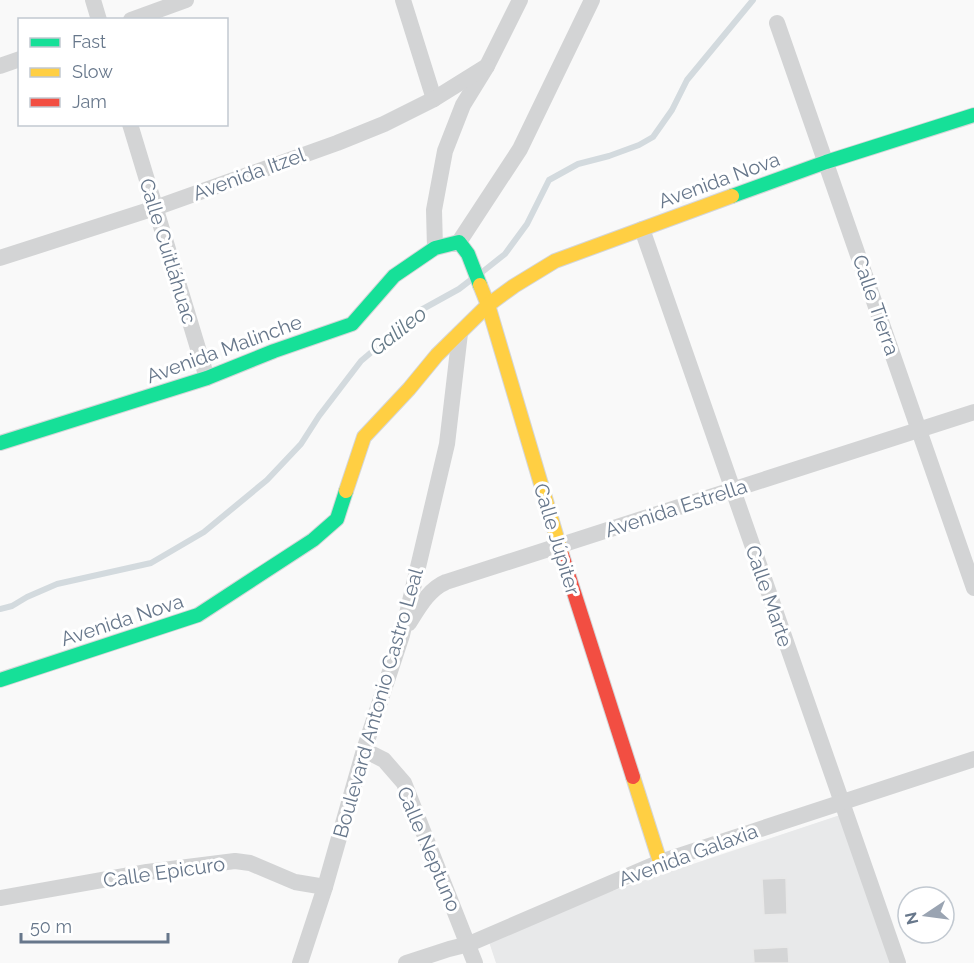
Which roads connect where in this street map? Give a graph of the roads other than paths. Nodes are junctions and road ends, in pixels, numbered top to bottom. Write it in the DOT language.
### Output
graph roads {
  1 [pos="93,0"];
  2 [pos="186,0"];
  3 [pos="403,0"];
  4 [pos="520,0"];
  5 [pos="592,0"];
  6 [pos="98,18"];
  7 [pos="136,18"];
  8 [pos="777,22"];
  9 [pos="18,60"];
  10 [pos="0,66"];
  11 [pos="487,66"];
  12 [pos="434,99"];
  13 [pos="974,115"];
  14 [pos="131,126"];
  15 [pos="826,162"];
  16 [pos="155,208"];
  17 [pos="642,229"];
  18 [pos="435,248"];
  19 [pos="464,248"];
  20 [pos="0,258"];
  21 [pos="488,305"];
  22 [pos="460,333"];
  23 [pos="207,378"];
  24 [pos="974,412"];
  25 [pos="919,429"];
  26 [pos="0,443"];
  27 [pos="731,490"];
  28 [pos="559,546"];
  29 [pos="974,588"];
  30 [pos="402,635"];
  31 [pos="0,680"];
  32 [pos="364,750"];
  33 [pos="974,759"];
  34 [pos="841,802"];
  35 [pos="660,862"];
  36 [pos="325,887"];
  37 [pos="0,898"];
  38 [pos="469,944"];
  39 [pos="300,963"];
  40 [pos="406,963"];
  41 [pos="475,963"];
  42 [pos="898,963"];
  1 -- 6 [label="street"];
  2 -- 7 [label="street"];
  3 -- 12 [label="street"];
  4 -- 11 [label="street"];
  5 -- 19 [label="street"];
  8 -- 15 [label="street, Calle Tierra"];
  9 -- 10 [label="street"];
  11 -- 12 [label="street, Avenida Itzel"];
  11 -- 18 [label="street"];
  12 -- 16 [label="street, Avenida Itzel"];
  13 -- 15 [label="street, Avenida Nova"];
  14 -- 16 [label="street, Calle Cuitláhuac"];
  15 -- 17 [label="street, Avenida Nova"];
  15 -- 25 [label="street, Calle Tierra"];
  16 -- 20 [label="street, Avenida Itzel"];
  16 -- 23 [label="street, Calle Cuitláhuac"];
  17 -- 21 [label="street, Avenida Nova"];
  17 -- 27 [label="street, Calle Marte"];
  18 -- 19 [label="street"];
  18 -- 23 [label="street, Avenida Malinche"];
  19 -- 21 [label="street, Calle Júpiter"];
  21 -- 22 [label="street, Avenida Nova"];
  21 -- 28 [label="street, Calle Júpiter"];
  22 -- 30 [label="street, Boulevard Antonio Castro Leal"];
  22 -- 31 [label="street, Avenida Nova"];
  23 -- 26 [label="street, Avenida Malinche"];
  24 -- 25 [label="street, Avenida Estrella"];
  25 -- 27 [label="street, Avenida Estrella"];
  25 -- 29 [label="street, Calle Tierra"];
  27 -- 28 [label="street, Avenida Estrella"];
  27 -- 34 [label="street, Calle Marte"];
  28 -- 30 [label="street, Avenida Estrella"];
  28 -- 35 [label="street, Calle Júpiter"];
  30 -- 32 [label="street, Boulevard Antonio Castro Leal"];
  32 -- 36 [label="street, Boulevard Antonio Castro Leal"];
  32 -- 38 [label="street, Calle Neptuno"];
  33 -- 34 [label="street, Avenida Galaxia"];
  34 -- 35 [label="street, Avenida Galaxia"];
  34 -- 42 [label="street, Calle Marte"];
  35 -- 38 [label="street, Avenida Galaxia"];
  36 -- 37 [label="street, Calle Epicuro"];
  36 -- 39 [label="street, Boulevard Antonio Castro Leal"];
  38 -- 40 [label="street, Avenida Galaxia"];
  38 -- 41 [label="street, Calle Neptuno"];
}
